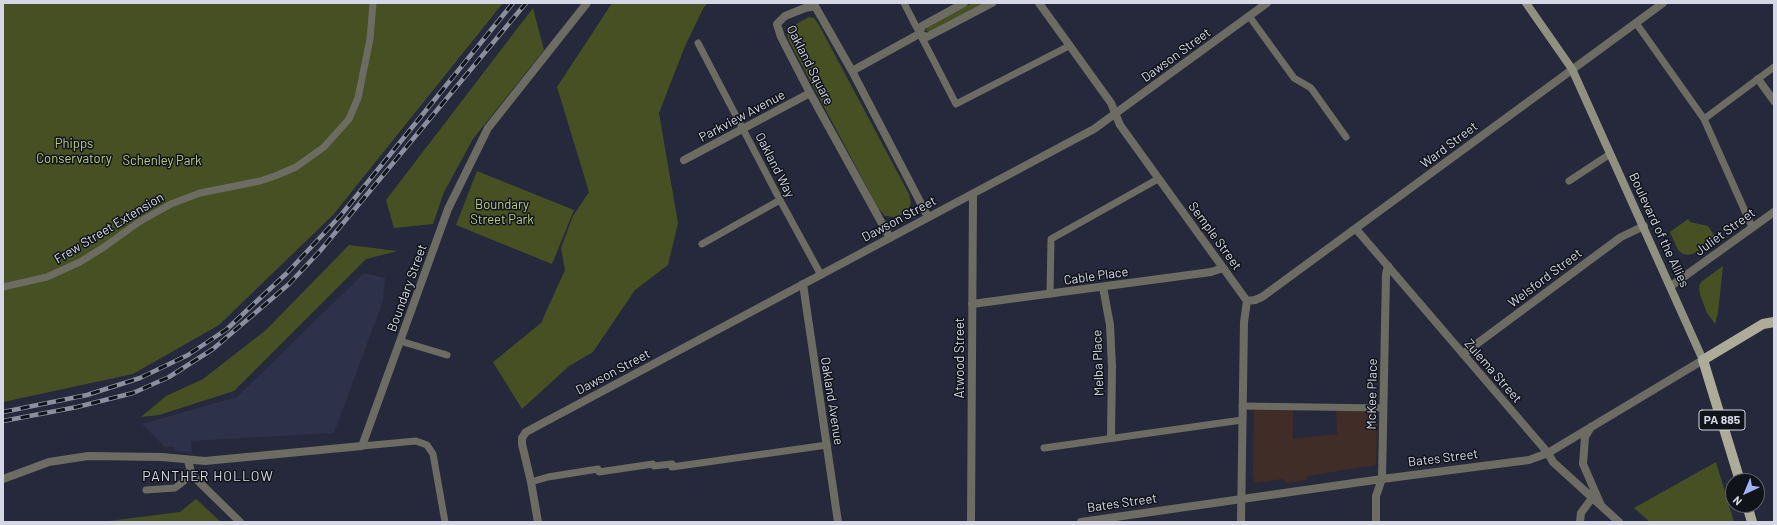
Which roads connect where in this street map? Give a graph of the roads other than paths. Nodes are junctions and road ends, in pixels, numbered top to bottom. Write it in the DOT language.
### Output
graph roads {
  1 [pos="373,3"];
  2 [pos="587,3"];
  3 [pos="904,3"];
  4 [pos="964,3"];
  5 [pos="992,3"];
  6 [pos="1039,3"];
  7 [pos="1267,3"];
  8 [pos="1526,3"];
  9 [pos="1663,3"];
  10 [pos="1249,16"];
  11 [pos="1636,23"];
  12 [pos="919,34"];
  13 [pos="698,44"];
  14 [pos="1069,46"];
  15 [pos="1774,67"];
  16 [pos="1572,69"];
  17 [pos="852,71"];
  18 [pos="1758,78"];
  19 [pos="810,93"];
  20 [pos="1774,101"];
  21 [pos="1116,114"];
  22 [pos="1704,119"];
  23 [pos="743,129"];
  24 [pos="1346,138"];
  25 [pos="1610,154"];
  26 [pos="684,160"];
  27 [pos="1158,179"];
  28 [pos="1569,181"];
  29 [pos="973,194"];
  30 [pos="780,200"];
  31 [pos="1774,212"];
  32 [pos="928,217"];
  33 [pos="1644,226"];
  34 [pos="1752,227"];
  35 [pos="1356,229"];
  36 [pos="890,238"];
  37 [pos="702,244"];
  38 [pos="1388,266"];
  39 [pos="1223,268"];
  40 [pos="821,275"];
  41 [pos="803,284"];
  42 [pos="1671,286"];
  43 [pos="3,287"];
  44 [pos="1103,287"];
  45 [pos="1050,294"];
  46 [pos="1247,301"];
  47 [pos="972,304"];
  48 [pos="1774,322"];
  49 [pos="400,341"];
  50 [pos="1463,354"];
  51 [pos="447,355"];
  52 [pos="1703,360"];
  53 [pos="1242,406"];
  54 [pos="1383,408"];
  55 [pos="1242,420"];
  56 [pos="1591,427"];
  57 [pos="1111,438"];
  58 [pos="362,446"];
  59 [pos="827,446"];
  60 [pos="1044,448"];
  61 [pos="1548,452"];
  62 [pos="188,460"];
  63 [pos="1738,473"];
  64 [pos="192,475"];
  65 [pos="3,479"];
  66 [pos="1382,479"];
  67 [pos="531,482"];
  68 [pos="146,490"];
  69 [pos="1241,498"];
  70 [pos="1592,498"];
  71 [pos="1603,507"];
  72 [pos="1127,519"];
  73 [pos="240,522"];
  74 [pos="445,522"];
  75 [pos="538,522"];
  76 [pos="838,522"];
  77 [pos="971,522"];
  78 [pos="1080,522"];
  79 [pos="1241,522"];
  80 [pos="1376,522"];
  81 [pos="1580,522"];
  82 [pos="1619,522"];
  1 -- 43 [label="lane, Frew Street Extension"];
  2 -- 49 [label="street, Boundary Street"];
  3 -- 12 [label="lane"];
  4 -- 12 [label="street"];
  5 -- 12 [label="street"];
  6 -- 14 [label="street, Semple Street"];
  7 -- 10 [label="street, Dawson Street"];
  8 -- 16 [label="main road, Boulevard of the Allies"];
  9 -- 11 [label="street, Ward Street"];
  10 -- 21 [label="street, Dawson Street"];
  10 -- 24 [label="lane"];
  11 -- 16 [label="street, Ward Street"];
  11 -- 22 [label="lane"];
  12 -- 14 [label="lane"];
  12 -- 17 [label="street"];
  13 -- 23 [label="lane, Oakland Way"];
  14 -- 21 [label="street, Semple Street"];
  15 -- 18 [label="lane"];
  16 -- 25 [label="main road, Boulevard of the Allies"];
  16 -- 35 [label="street, Ward Street"];
  17 -- 19 [label="street, Oakland Square"];
  17 -- 32 [label="street, Oakland Square"];
  18 -- 20 [label="street"];
  18 -- 22 [label="lane"];
  19 -- 23 [label="street, Parkview Avenue"];
  19 -- 36 [label="street, Oakland Square"];
  21 -- 27 [label="street, Semple Street"];
  21 -- 29 [label="street, Dawson Street"];
  22 -- 34 [label="lane"];
  23 -- 26 [label="street, Parkview Avenue"];
  23 -- 30 [label="lane, Oakland Way"];
  25 -- 28 [label="lane"];
  25 -- 33 [label="main road, Boulevard of the Allies"];
  27 -- 39 [label="street, Semple Street"];
  27 -- 45 [label="lane"];
  29 -- 32 [label="street, Dawson Street"];
  29 -- 47 [label="street, Atwood Street"];
  30 -- 37 [label="lane"];
  30 -- 40 [label="lane, Oakland Way"];
  31 -- 34 [label="street, Juliet Street"];
  32 -- 36 [label="street, Dawson Street"];
  33 -- 42 [label="main road, Boulevard of the Allies"];
  33 -- 50 [label="street, Welsford Street"];
  34 -- 42 [label="street, Juliet Street"];
  35 -- 38 [label="street, Zulema Street"];
  35 -- 46 [label="street, Ward Street"];
  36 -- 40 [label="street, Dawson Street"];
  38 -- 50 [label="street, Zulema Street"];
  38 -- 54 [label="street, McKee Place"];
  39 -- 44 [label="street, Cable Place"];
  39 -- 46 [label="street, Semple Street"];
  40 -- 41 [label="street, Dawson Street"];
  41 -- 59 [label="street, Oakland Avenue"];
  41 -- 67 [label="street, Dawson Street"];
  42 -- 52 [label="main road, Boulevard of the Allies"];
  44 -- 45 [label="street, Cable Place"];
  44 -- 57 [label="street, Melba Place"];
  45 -- 47 [label="street, Cable Place"];
  46 -- 53 [label="street"];
  47 -- 77 [label="street, Atwood Street"];
  48 -- 52 [label="main road, Bates Street"];
  49 -- 51 [label="lane"];
  49 -- 58 [label="street, Boundary Street"];
  50 -- 61 [label="street, Zulema Street"];
  52 -- 56 [label="street, Bates Street"];
  52 -- 63 [label="main road, Boulevard of the Allies / PA 885"];
  53 -- 54 [label="lane"];
  53 -- 55 [label="street"];
  54 -- 66 [label="street, McKee Place"];
  55 -- 57 [label="lane"];
  55 -- 69 [label="street"];
  56 -- 61 [label="street, Bates Street"];
  56 -- 71 [label="street"];
  57 -- 60 [label="lane"];
  58 -- 62 [label="street"];
  58 -- 74 [label="lane"];
  59 -- 67 [label="lane"];
  59 -- 76 [label="street, Oakland Avenue"];
  61 -- 66 [label="street, Bates Street"];
  61 -- 70 [label="street, Zulema Street"];
  62 -- 64 [label="street"];
  62 -- 65 [label="street"];
  64 -- 68 [label="lane"];
  64 -- 73 [label="street"];
  66 -- 69 [label="street, Bates Street"];
  66 -- 80 [label="street, McKee Place"];
  67 -- 75 [label="street"];
  69 -- 72 [label="street, Bates Street"];
  69 -- 79 [label="street"];
  70 -- 71 [label="street, Zulema Street"];
  70 -- 81 [label="street"];
  71 -- 82 [label="street, Zulema Street"];
  72 -- 78 [label="street, Bates Street"];
}
